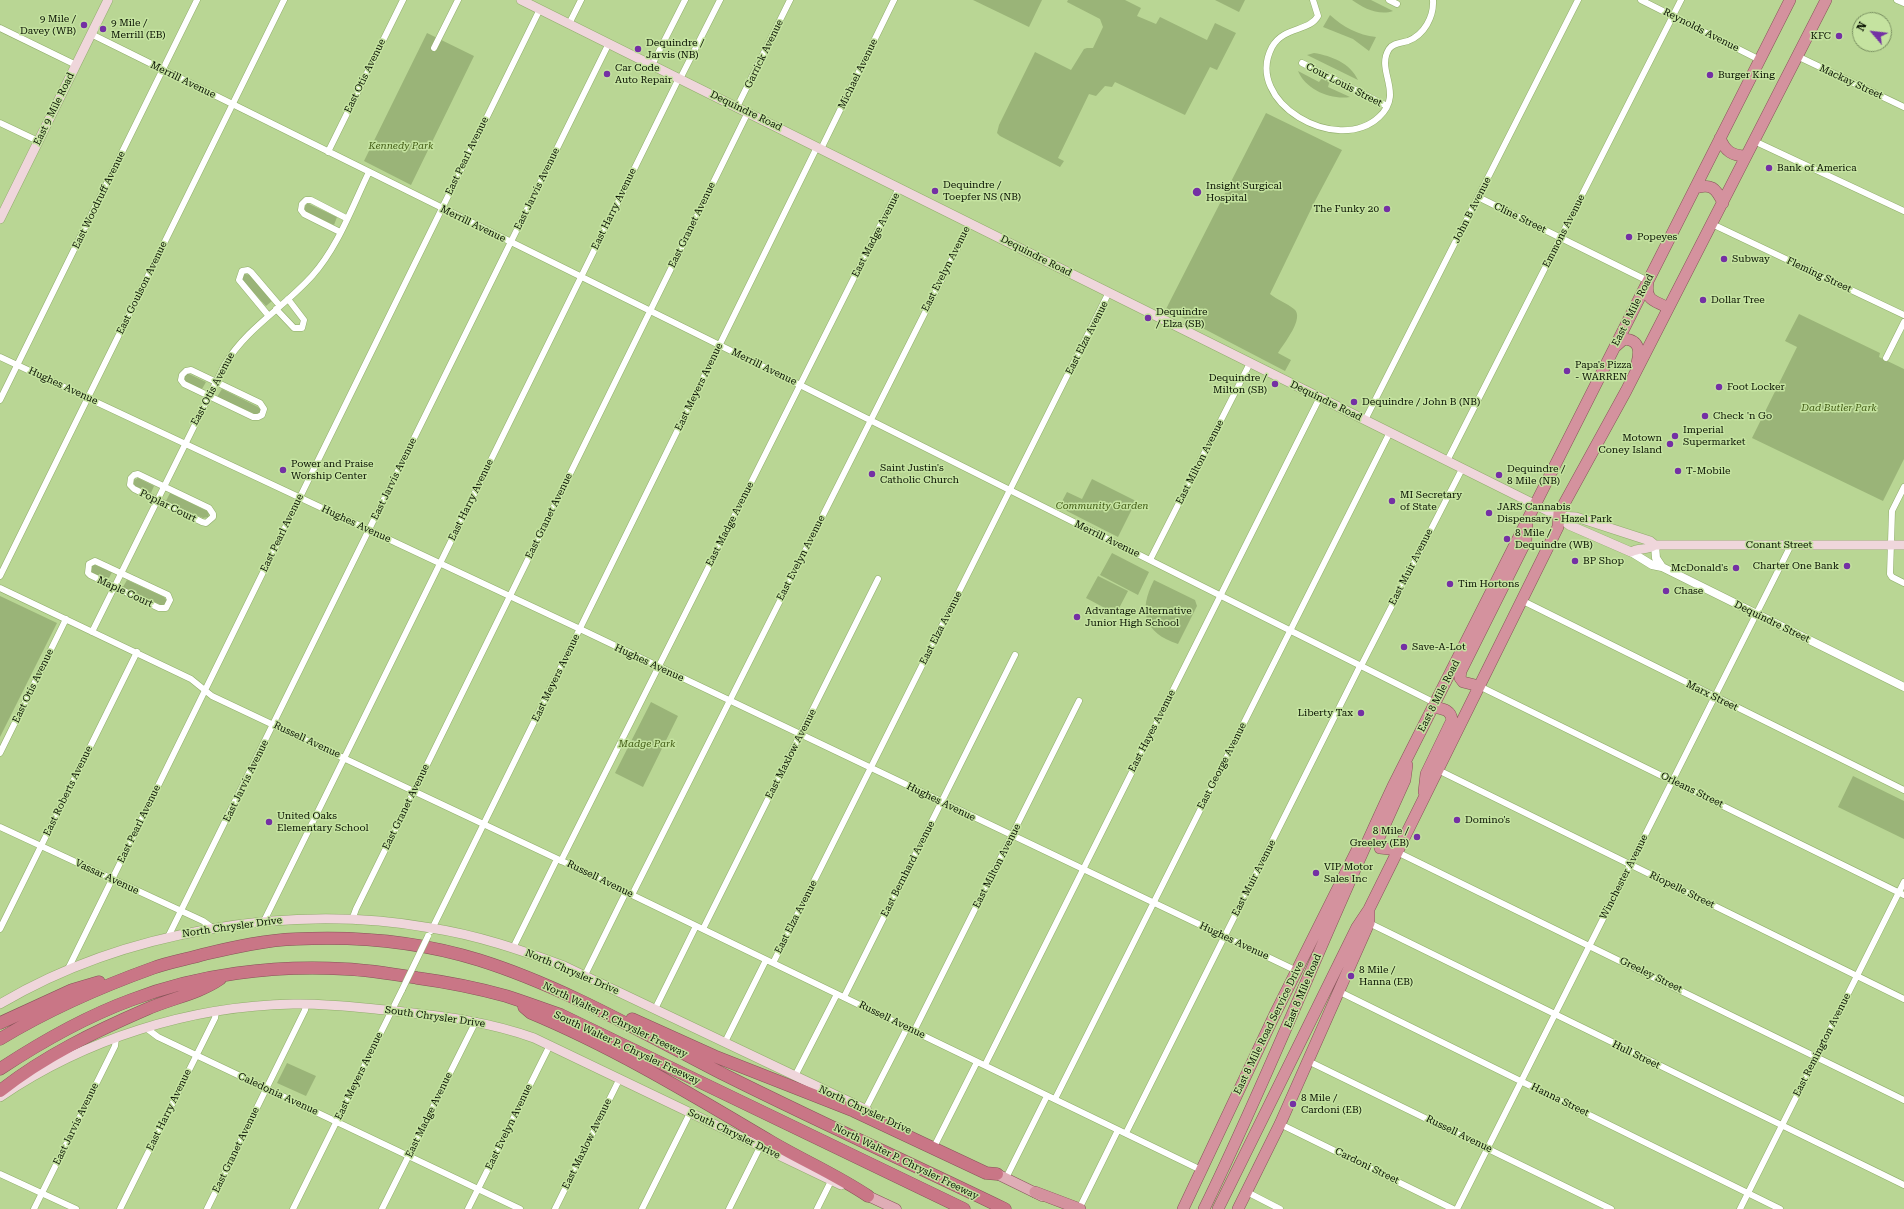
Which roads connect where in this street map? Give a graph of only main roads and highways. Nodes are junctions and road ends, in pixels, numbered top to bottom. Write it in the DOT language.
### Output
graph roads {
  1 [pos="108,0"];
  2 [pos="521,0"];
  3 [pos="1790,0"];
  4 [pos="1826,0"];
  5 [pos="1720,138"];
  6 [pos="1746,156"];
  7 [pos="1695,188"];
  8 [pos="1723,203"];
  9 [pos="0,218"];
  10 [pos="1648,281"];
  11 [pos="1668,308"];
  12 [pos="1609,358"];
  13 [pos="1628,388"];
  14 [pos="1535,505"];
  15 [pos="1554,514"];
  16 [pos="1528,519"];
  17 [pos="1655,545"];
  18 [pos="1904,545"];
  19 [pos="1479,686"];
  20 [pos="1434,705"];
  21 [pos="1408,758"];
  22 [pos="1423,800"];
  23 [pos="1373,829"];
  24 [pos="1398,851"];
  25 [pos="1369,909"];
  26 [pos="154,967"];
  27 [pos="225,976"];
  28 [pos="506,996"];
  29 [pos="569,996"];
  30 [pos="0,1004"];
  31 [pos="0,1023"];
  32 [pos="0,1039"];
  33 [pos="0,1069"];
  34 [pos="0,1091"];
  35 [pos="0,1097"];
  36 [pos="1001,1176"];
  37 [pos="1192,1190"];
  38 [pos="1035,1192"];
  39 [pos="1246,1192"];
  40 [pos="868,1196"];
  41 [pos="896,1209"];
  42 [pos="964,1209"];
  43 [pos="1005,1209"];
  44 [pos="1064,1209"];
  45 [pos="1079,1209"];
  46 [pos="1178,1209"];
  47 [pos="1183,1209"];
  48 [pos="1204,1209"];
  49 [pos="1218,1209"];
  50 [pos="1238,1209"];
  51 [pos="1244,1209"];
  1 -- 9 [label="main road, East 9 Mile Road"];
  2 -- 14 [label="main road, Dequindre Road"];
  3 -- 5 [label="highway, East 8 Mile Road"];
  4 -- 6 [label="highway, East 8 Mile Road"];
  5 -- 6 [label="highway"];
  5 -- 7 [label="highway, East 8 Mile Road"];
  6 -- 8 [label="highway, East 8 Mile Road"];
  7 -- 8 [label="highway"];
  7 -- 10 [label="highway, East 8 Mile Road"];
  8 -- 11 [label="highway, East 8 Mile Road"];
  10 -- 11 [label="highway"];
  10 -- 12 [label="highway, East 8 Mile Road"];
  11 -- 13 [label="highway, East 8 Mile Road"];
  12 -- 13 [label="highway"];
  12 -- 14 [label="highway, East 8 Mile Road"];
  13 -- 15 [label="highway, East 8 Mile Road"];
  14 -- 15 [label="main road, Dequindre Road"];
  14 -- 16 [label="highway, East 8 Mile Road"];
  15 -- 17 [label="main road, Conant Street"];
  15 -- 17 [label="main road, Conant Street"];
  15 -- 19 [label="highway, East 8 Mile Road"];
  16 -- 19 [label="highway"];
  16 -- 20 [label="highway, East 8 Mile Road"];
  17 -- 18 [label="main road, Conant Street"];
  19 -- 22 [label="highway, East 8 Mile Road"];
  20 -- 21 [label="highway, East 8 Mile Road"];
  20 -- 22 [label="highway"];
  21 -- 23 [label="highway, East 8 Mile Road"];
  21 -- 24 [label="highway"];
  22 -- 24 [label="highway, East 8 Mile Road"];
  23 -- 37 [label="highway, East 8 Mile Road Service Drive"];
  23 -- 48 [label="highway, East 8 Mile Road"];
  24 -- 25 [label="highway, East 8 Mile Road"];
  25 -- 39 [label="highway, East 8 Mile Road"];
  25 -- 49 [label="highway, East 8 Mile Road"];
  26 -- 29 [label="highway, North Walter P. Chrysler Freeway"];
  26 -- 31 [label="highway"];
  26 -- 32 [label="highway, North Walter P. Chrysler Freeway"];
  27 -- 28 [label="highway, South Walter P. Chrysler Freeway"];
  27 -- 33 [label="highway, South Walter P. Chrysler Freeway"];
  27 -- 34 [label="highway"];
  28 -- 40 [label="highway"];
  28 -- 42 [label="highway, South Walter P. Chrysler Freeway"];
  29 -- 36 [label="highway"];
  29 -- 43 [label="highway, North Walter P. Chrysler Freeway"];
  30 -- 36 [label="main road, North Chrysler Drive"];
  35 -- 40 [label="main road, South Chrysler Drive"];
  36 -- 38 [label="main road, North Chrysler Drive"];
  37 -- 46 [label="highway"];
  37 -- 47 [label="highway, East 8 Mile Road Service Drive"];
  38 -- 44 [label="main road, North Chrysler Drive"];
  38 -- 45 [label="highway"];
  39 -- 50 [label="highway, East 8 Mile Road"];
  39 -- 51 [label="highway"];
  40 -- 41 [label="main road, South Chrysler Drive"];
}
